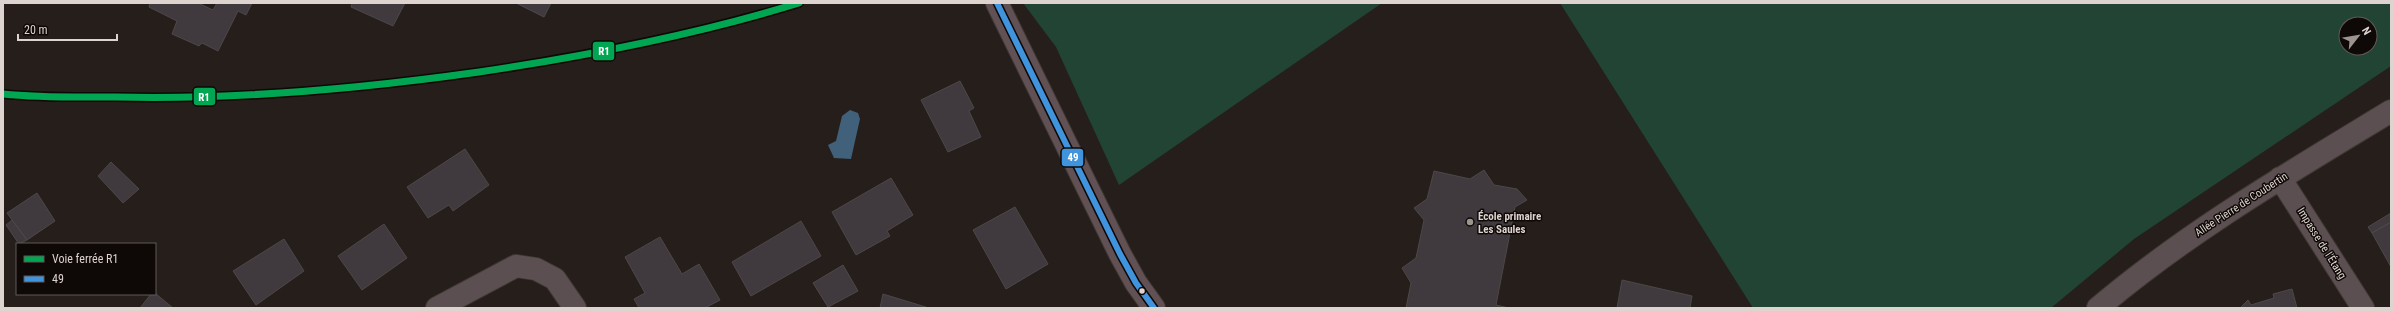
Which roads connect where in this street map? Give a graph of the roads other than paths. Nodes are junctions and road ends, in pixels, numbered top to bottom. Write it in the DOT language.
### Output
graph roads {
  1 [pos="997,3"];
  2 [pos="2391,111"];
  3 [pos="2280,178"];
  4 [pos="437,308"];
  5 [pos="575,308"];
  6 [pos="1154,308"];
  7 [pos="2098,308"];
  8 [pos="2363,308"];
  1 -- 6 [label="street"];
  2 -- 3 [label="street, Allée Pierre de Coubertin"];
  3 -- 7 [label="street, Allée Pierre de Coubertin"];
  3 -- 8 [label="street, Impasse de l'Étang"];
  4 -- 5 [label="street"];
}
